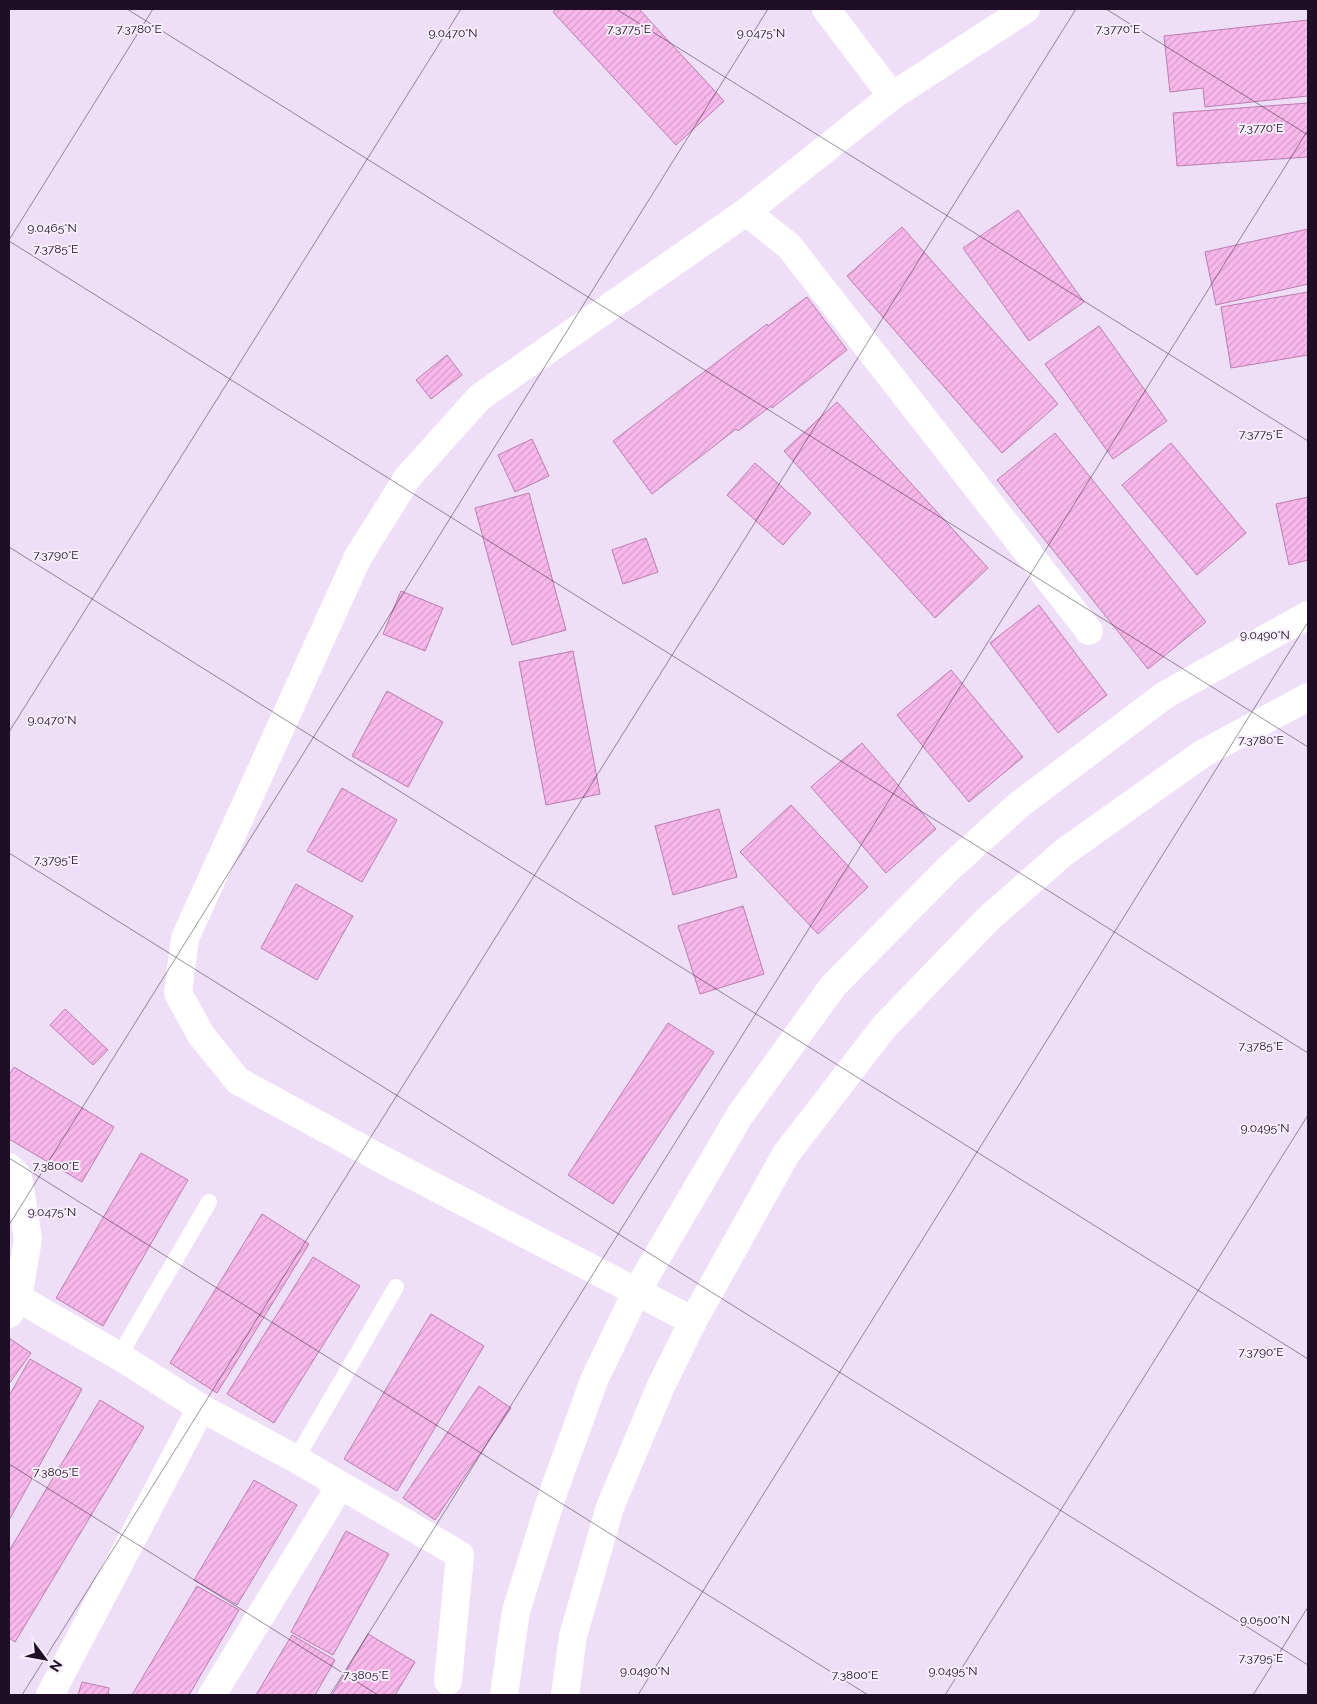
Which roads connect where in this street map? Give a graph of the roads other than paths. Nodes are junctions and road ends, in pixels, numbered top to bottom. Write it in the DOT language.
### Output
graph roads {
  1 [pos="826,9"];
  2 [pos="1026,9"];
  3 [pos="892,96"];
  4 [pos="746,212"];
  5 [pos="1308,615"];
  6 [pos="1090,630"];
  7 [pos="1308,697"];
  8 [pos="9,1167"];
  9 [pos="209,1202"];
  10 [pos="396,1287"];
  11 [pos="637,1290"];
  12 [pos="13,1306"];
  13 [pos="693,1321"];
  14 [pos="119,1356"];
  15 [pos="201,1408"];
  16 [pos="296,1459"];
  17 [pos="340,1486"];
  18 [pos="448,1681"];
  19 [pos="50,1695"];
  20 [pos="212,1695"];
  21 [pos="504,1695"];
  22 [pos="565,1695"];
  1 -- 3 [label="street"];
  2 -- 3 [label="street"];
  3 -- 4 [label="street"];
  4 -- 6 [label="street"];
  4 -- 11 [label="street"];
  5 -- 11 [label="street"];
  7 -- 13 [label="street"];
  8 -- 12 [label="street"];
  9 -- 14 [label="lane"];
  10 -- 16 [label="lane"];
  11 -- 13 [label="street"];
  11 -- 21 [label="street"];
  12 -- 14 [label="street"];
  13 -- 22 [label="street"];
  14 -- 15 [label="street"];
  15 -- 16 [label="street"];
  15 -- 19 [label="street"];
  16 -- 17 [label="street"];
  17 -- 18 [label="street"];
  17 -- 20 [label="street"];
}
